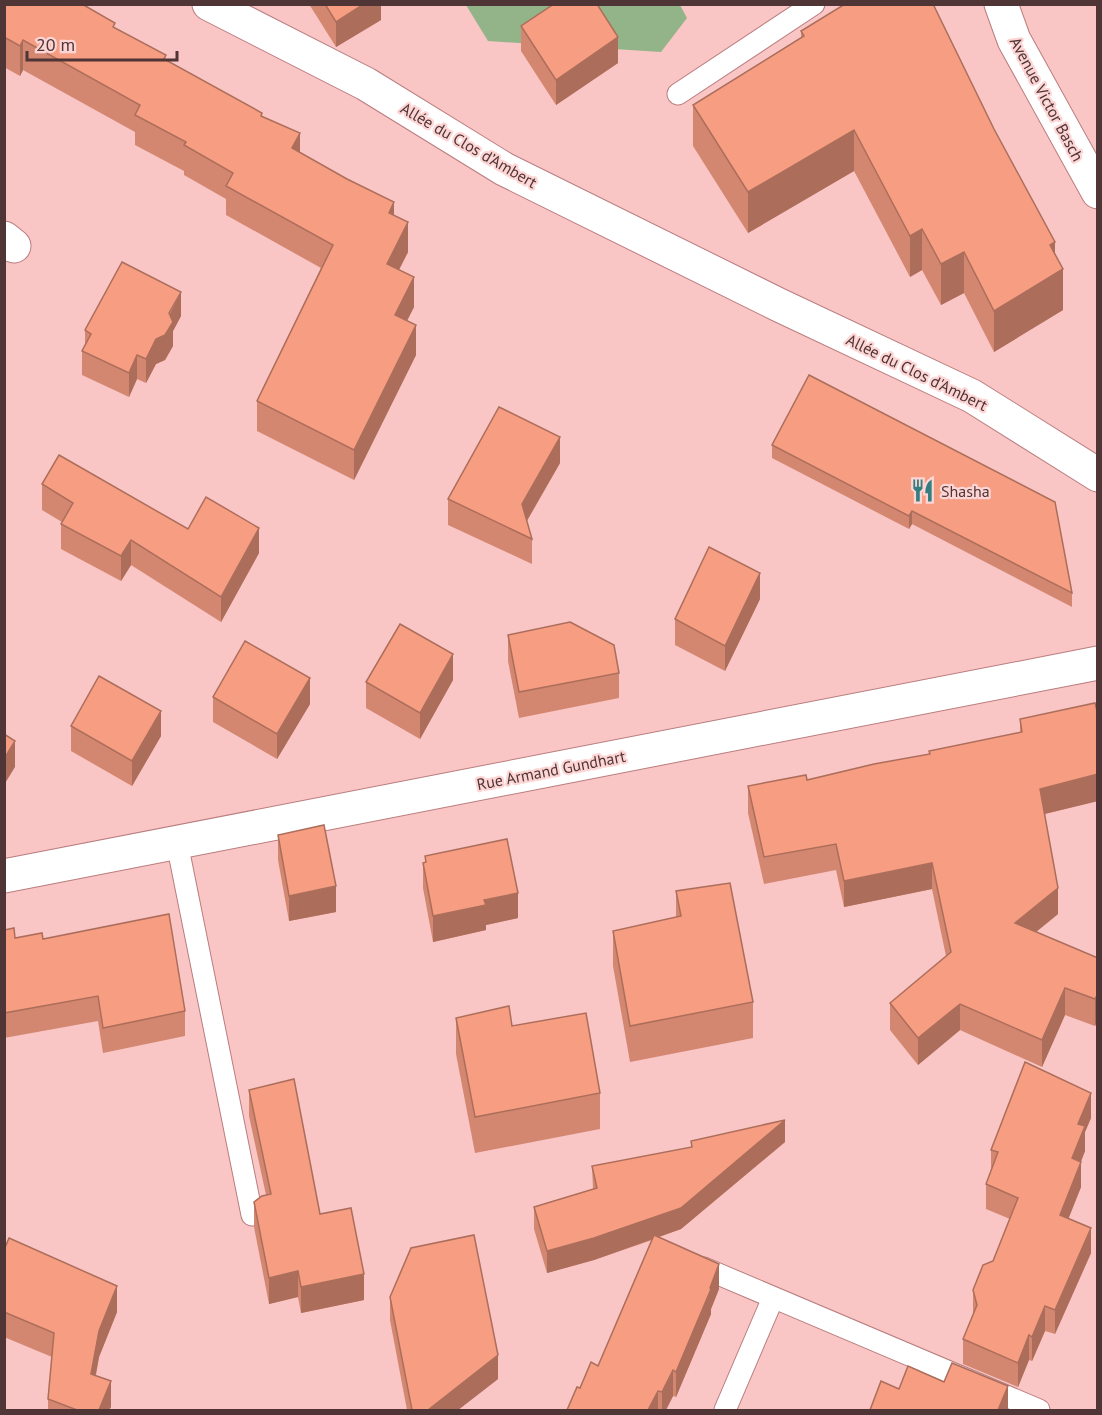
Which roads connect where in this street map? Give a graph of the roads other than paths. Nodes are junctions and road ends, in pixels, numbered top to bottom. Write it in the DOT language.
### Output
graph roads {
  1 [pos="209,4"];
  2 [pos="814,4"];
  3 [pos="1001,4"];
  4 [pos="242,13"];
  5 [pos="678,94"];
  6 [pos="1098,192"];
  7 [pos="730,281"];
  8 [pos="1098,475"];
  9 [pos="1098,663"];
  10 [pos="177,843"];
  11 [pos="4,876"];
  12 [pos="252,1215"];
  13 [pos="704,1268"];
  14 [pos="773,1298"];
  15 [pos="725,1410"];
  16 [pos="1039,1410"];
  1 -- 4 [label="street, Allée du Clos d’Ambert"];
  2 -- 5 [label="lane"];
  3 -- 6 [label="street, Avenue Victor Basch"];
  4 -- 7 [label="street, Allée du Clos d’Ambert"];
  7 -- 8 [label="street, Allée du Clos d'Ambert"];
  9 -- 10 [label="street, Rue Armand Gundhart"];
  10 -- 11 [label="street, Rue Armand Gundhart"];
  10 -- 12 [label="lane"];
  13 -- 14 [label="lane"];
  14 -- 15 [label="lane"];
  14 -- 16 [label="lane"];
}
